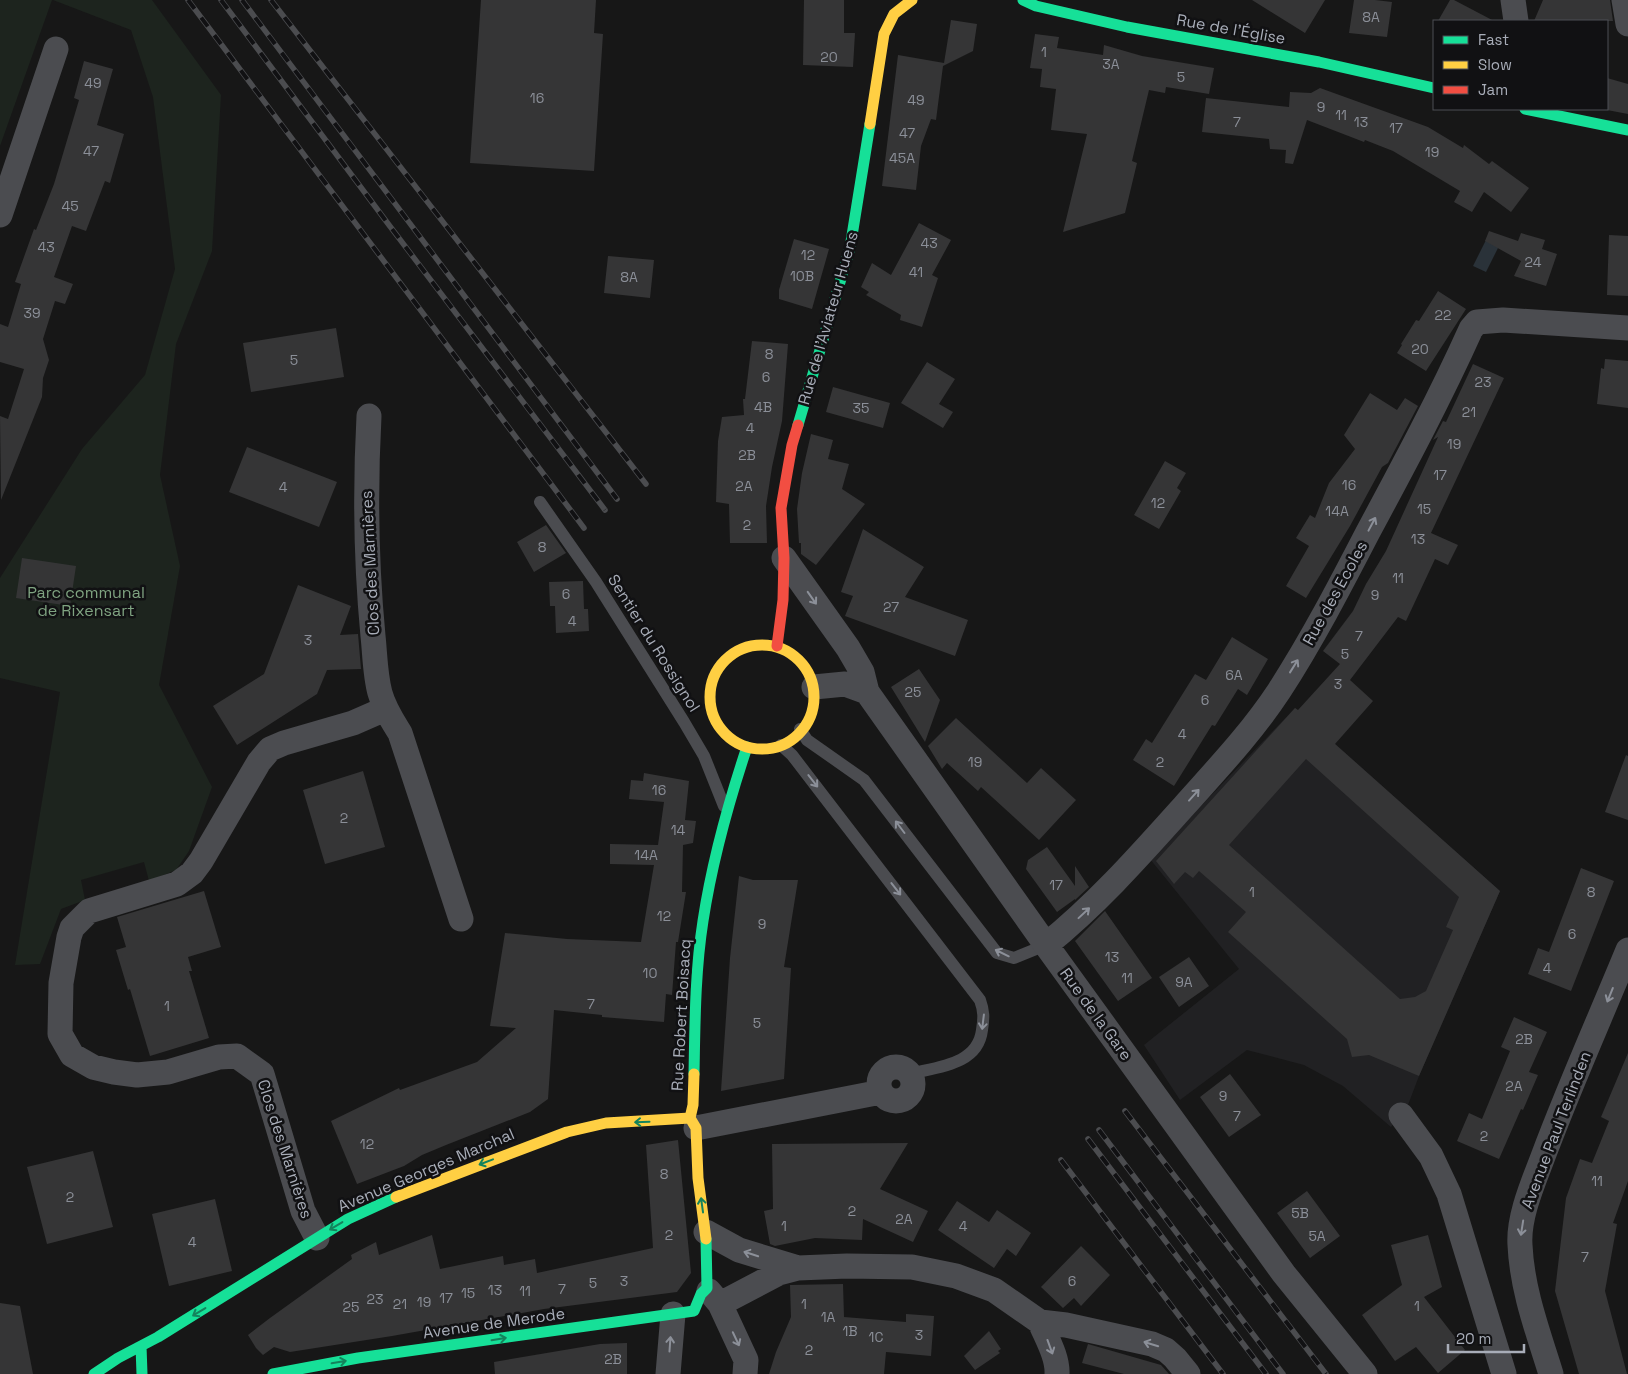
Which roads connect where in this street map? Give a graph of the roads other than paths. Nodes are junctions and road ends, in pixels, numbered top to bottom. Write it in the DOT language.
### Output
graph roads {
  1 [pos="912,0"];
  2 [pos="1023,0"];
  3 [pos="1513,0"];
  4 [pos="1624,0"];
  5 [pos="1516,20"];
  6 [pos="1628,24"];
  7 [pos="56,49"];
  8 [pos="1433,88"];
  9 [pos="1530,110"];
  10 [pos="1628,130"];
  11 [pos="0,215"];
  12 [pos="1628,328"];
  13 [pos="369,416"];
  14 [pos="540,502"];
  15 [pos="784,558"];
  16 [pos="777,646"];
  17 [pos="814,687"];
  18 [pos="867,692"];
  19 [pos="385,709"];
  20 [pos="800,729"];
  21 [pos="781,744"];
  22 [pos="747,748"];
  23 [pos="726,810"];
  24 [pos="461,919"];
  25 [pos="1046,945"];
  26 [pos="1628,950"];
  27 [pos="909,1074"];
  28 [pos="1401,1115"];
  29 [pos="693,1123"];
  30 [pos="706,1232"];
  31 [pos="317,1238"];
  32 [pos="798,1268"];
  33 [pos="713,1296"];
  34 [pos="673,1314"];
  35 [pos="1040,1322"];
  36 [pos="142,1346"];
  37 [pos="94,1374"];
  38 [pos="142,1374"];
  39 [pos="273,1374"];
  40 [pos="668,1374"];
  41 [pos="745,1374"];
  42 [pos="1057,1374"];
  43 [pos="1188,1374"];
  44 [pos="1364,1374"];
  45 [pos="1504,1374"];
  46 [pos="1551,1374"];
  1 -- 15 [label="street, Rue de l'Aviateur Huens"];
  2 -- 8 [label="street, Rue de l'Église"];
  3 -- 5 [label="street"];
  4 -- 6 [label="street"];
  7 -- 11 [label="street"];
  9 -- 10 [label="street"];
  25 -- 12 [label="street, Rue des Ecoles, one-way"];
  13 -- 19 [label="street, Clos des Marnières"];
  14 -- 23 [label="lane, Sentier du Rossignol"];
  15 -- 16 [label="street, Rue de l'Aviateur Huens"];
  15 -- 18 [label="street, one-way"];
  16 -- 17 [label="street"];
  16 -- 22 [label="street"];
  17 -- 18 [label="street"];
  17 -- 20 [label="street"];
  18 -- 25 [label="street, Rue de la Gare"];
  19 -- 24 [label="street, Clos des Marnières"];
  19 -- 31 [label="street, Clos des Marnières"];
  20 -- 21 [label="street"];
  25 -- 20 [label="lane, one-way"];
  21 -- 22 [label="street"];
  21 -- 27 [label="lane, one-way"];
  22 -- 23 [label="street, Rue Robert Boisacq"];
  23 -- 29 [label="street, Rue Robert Boisacq"];
  25 -- 44 [label="street, Rue de la Gare"];
  26 -- 46 [label="street, Avenue Paul Terlinden, one-way"];
  27 -- 29 [label="street"];
  28 -- 45 [label="street"];
  30 -- 29 [label="street, Rue Robert Boisacq, one-way"];
  29 -- 31 [label="street, Avenue Georges Marchal, one-way"];
  32 -- 30 [label="street, one-way"];
  30 -- 33 [label="street, Rue Robert Boisacq"];
  31 -- 36 [label="street, Avenue Georges Marchal, one-way"];
  32 -- 33 [label="street"];
  32 -- 35 [label="street"];
  33 -- 34 [label="street, Avenue de Merode"];
  33 -- 41 [label="street, one-way"];
  39 -- 34 [label="street, Avenue de Merode, one-way"];
  40 -- 34 [label="street, one-way"];
  35 -- 42 [label="street, one-way"];
  43 -- 35 [label="street, one-way"];
  36 -- 37 [label="street, Avenue Georges Marchal"];
  36 -- 38 [label="street"];
}
